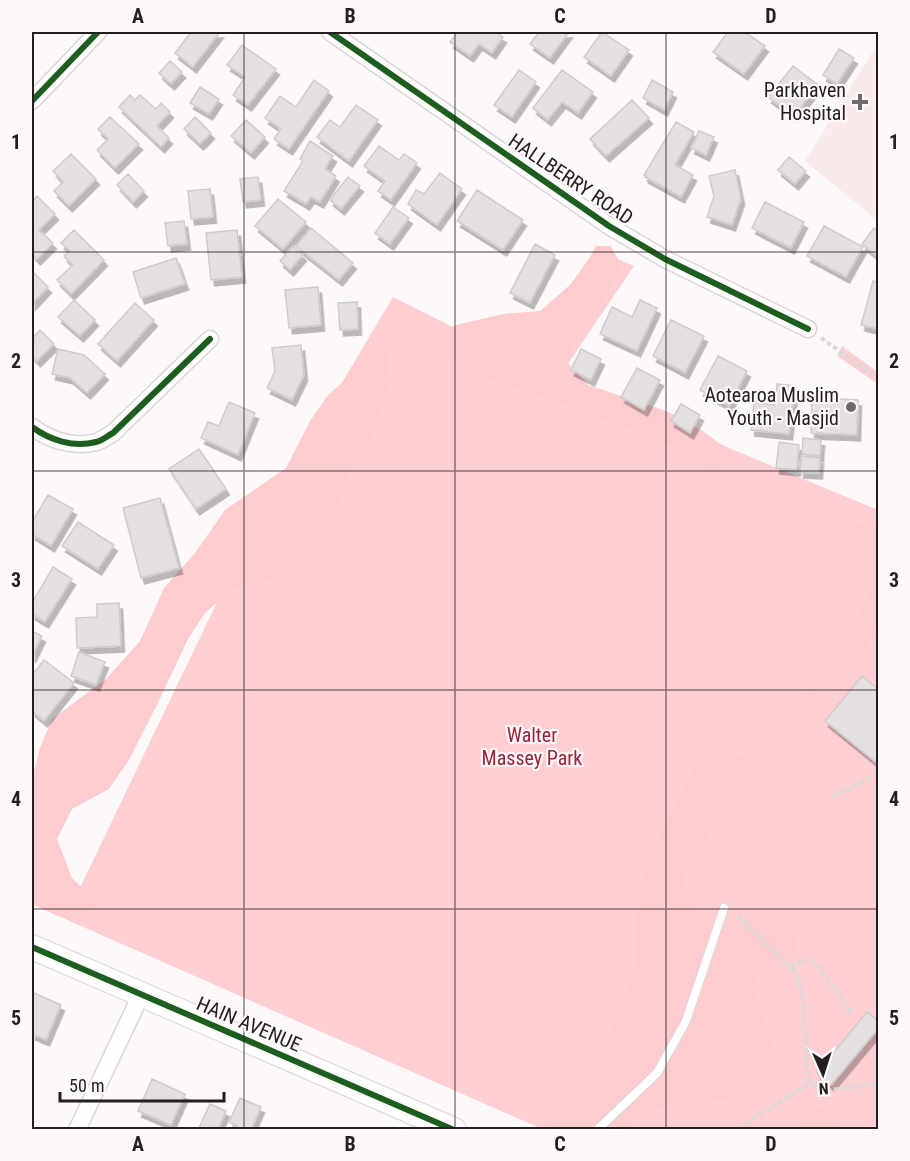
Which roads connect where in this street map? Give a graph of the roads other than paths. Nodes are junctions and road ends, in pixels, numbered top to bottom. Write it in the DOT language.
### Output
graph roads {
  1 [pos="98,32"];
  2 [pos="330,32"];
  3 [pos="32,101"];
  4 [pos="808,329"];
  5 [pos="210,339"];
  6 [pos="32,427"];
  7 [pos="724,908"];
  8 [pos="32,947"];
  9 [pos="141,995"];
  10 [pos="77,1130"];
  11 [pos="454,1130"];
  12 [pos="597,1130"];
  1 -- 3 [label="street"];
  2 -- 4 [label="street, HALLBERRY ROAD"];
  5 -- 6 [label="street"];
  7 -- 12 [label="lane"];
  8 -- 9 [label="street, HAIN AVENUE"];
  9 -- 10 [label="street"];
  9 -- 11 [label="street, HAIN AVENUE"];
}
